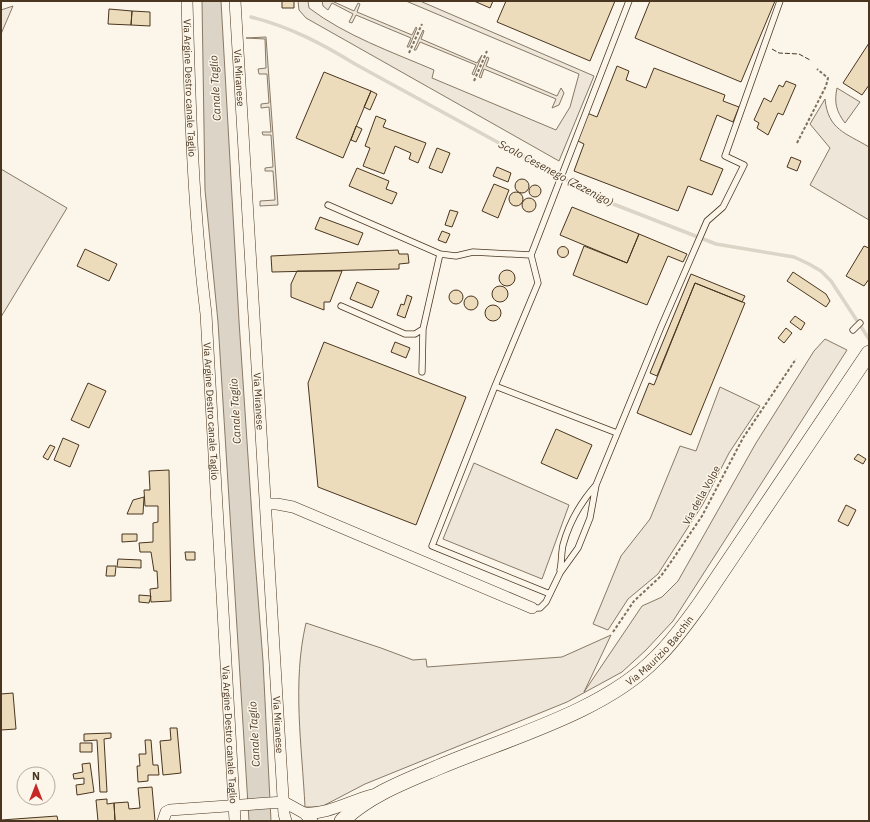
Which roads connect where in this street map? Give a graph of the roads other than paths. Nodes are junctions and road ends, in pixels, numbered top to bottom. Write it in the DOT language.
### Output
graph roads {
  1 [pos="187,1"];
  2 [pos="235,1"];
  3 [pos="628,1"];
  4 [pos="780,1"];
  5 [pos="328,205"];
  6 [pos="440,254"];
  7 [pos="531,255"];
  8 [pos="341,306"];
  9 [pos="860,323"];
  10 [pos="423,329"];
  11 [pos="854,330"];
  12 [pos="868,355"];
  13 [pos="422,372"];
  14 [pos="495,386"];
  15 [pos="617,433"];
  16 [pos="596,485"];
  17 [pos="266,504"];
  18 [pos="560,573"];
  19 [pos="550,594"];
  20 [pos="532,608"];
  21 [pos="383,792"];
  22 [pos="280,803"];
  23 [pos="234,807"];
  24 [pos="308,817"];
  25 [pos="163,821"];
  26 [pos="235,821"];
  27 [pos="286,821"];
  28 [pos="342,821"];
  1 -- 23 [label="street, Via Argine Destro canale Taglio"];
  2 -- 17 [label="street, Via Miranese"];
  3 -- 7 [label="lane"];
  4 -- 15 [label="lane"];
  5 -- 6 [label="lane"];
  6 -- 7 [label="lane"];
  6 -- 10 [label="lane"];
  7 -- 14 [label="lane"];
  8 -- 10 [label="lane"];
  9 -- 11 [label="lane"];
  10 -- 13 [label="lane"];
  12 -- 21 [label="main road, Via Maurizio Bacchin"];
  14 -- 15 [label="lane"];
  14 -- 19 [label="lane"];
  15 -- 16 [label="lane"];
  16 -- 18 [label="lane"];
  16 -- 18 [label="lane"];
  17 -- 20 [label="street"];
  17 -- 22 [label="street, Via Miranese"];
  18 -- 19 [label="lane"];
  19 -- 20 [label="lane"];
  21 -- 24 [label="street"];
  21 -- 28 [label="main road, Via Maurizio Bacchin"];
  22 -- 23 [label="street"];
  22 -- 24 [label="street"];
  22 -- 27 [label="street, Via Miranese"];
  23 -- 25 [label="street"];
  23 -- 26 [label="street, Via Argine Destro canale Taglio"];
}
